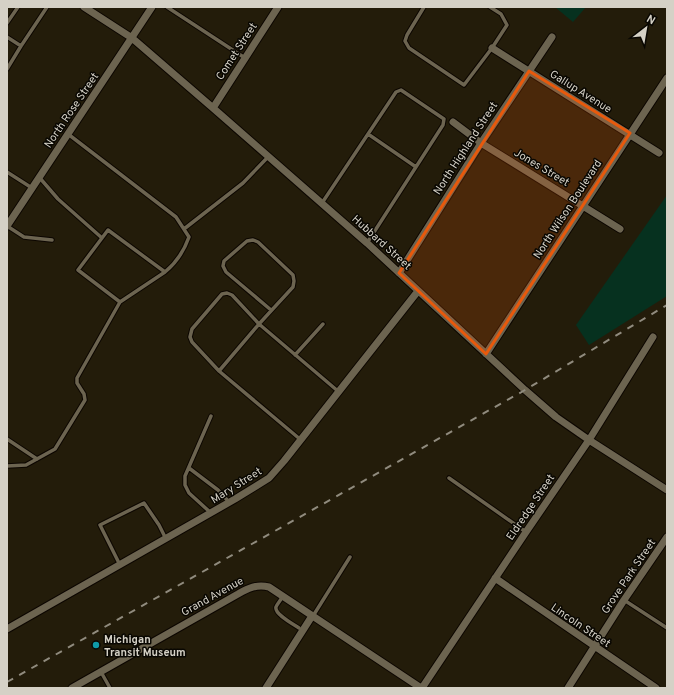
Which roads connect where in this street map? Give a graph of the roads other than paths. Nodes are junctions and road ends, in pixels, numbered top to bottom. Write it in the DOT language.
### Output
graph roads {
  1 [pos="18,7"];
  2 [pos="47,7"];
  3 [pos="84,7"];
  4 [pos="152,7"];
  5 [pos="167,7"];
  6 [pos="278,7"];
  7 [pos="424,7"];
  8 [pos="490,7"];
  9 [pos="7,23"];
  10 [pos="7,37"];
  11 [pos="552,37"];
  12 [pos="132,38"];
  13 [pos="21,46"];
  14 [pos="492,48"];
  15 [pos="245,58"];
  16 [pos="7,69"];
  17 [pos="529,71"];
  18 [pos="667,78"];
  19 [pos="213,108"];
  20 [pos="453,122"];
  21 [pos="68,134"];
  22 [pos="368,134"];
  23 [pos="630,134"];
  24 [pos="481,143"];
  25 [pos="659,153"];
  26 [pos="268,156"];
  27 [pos="416,167"];
  28 [pos="7,172"];
  29 [pos="39,177"];
  30 [pos="32,188"];
  31 [pos="322,203"];
  32 [pos="583,205"];
  33 [pos="7,226"];
  34 [pos="184,229"];
  35 [pos="620,229"];
  36 [pos="102,238"];
  37 [pos="52,240"];
  38 [pos="367,243"];
  39 [pos="165,272"];
  40 [pos="399,273"];
  41 [pos="418,291"];
  42 [pos="120,302"];
  43 [pos="271,310"];
  44 [pos="259,324"];
  45 [pos="323,324"];
  46 [pos="653,337"];
  47 [pos="486,354"];
  48 [pos="295,355"];
  49 [pos="220,371"];
  50 [pos="339,392"];
  51 [pos="211,416"];
  52 [pos="7,439"];
  53 [pos="301,440"];
  54 [pos="589,440"];
  55 [pos="37,459"];
  56 [pos="7,466"];
  57 [pos="189,468"];
  58 [pos="449,478"];
  59 [pos="667,490"];
  60 [pos="229,503"];
  61 [pos="210,513"];
  62 [pos="526,532"];
  63 [pos="667,537"];
  64 [pos="166,539"];
  65 [pos="350,557"];
  66 [pos="120,565"];
  67 [pos="495,578"];
  68 [pos="283,596"];
  69 [pos="624,600"];
  70 [pos="312,616"];
  71 [pos="299,628"];
  72 [pos="667,628"];
  73 [pos="7,629"];
  74 [pos="594,647"];
  75 [pos="101,672"];
  76 [pos="72,688"];
  77 [pos="110,688"];
  78 [pos="266,688"];
  79 [pos="421,688"];
  80 [pos="568,688"];
  81 [pos="656,688"];
  1 -- 9 [label="lane"];
  2 -- 13 [label="lane"];
  3 -- 12 [label="street, Hubbard Street"];
  4 -- 12 [label="street, North Rose Street"];
  5 -- 15 [label="lane"];
  6 -- 15 [label="street, Comet Street"];
  7 -- 14 [label="lane"];
  8 -- 14 [label="lane"];
  10 -- 13 [label="lane"];
  11 -- 17 [label="street, North Highland Street"];
  12 -- 19 [label="street, Hubbard Street"];
  12 -- 21 [label="street, North Rose Street"];
  13 -- 16 [label="lane"];
  14 -- 17 [label="street, Gallup Avenue"];
  15 -- 19 [label="street, Comet Street"];
  17 -- 23 [label="street, Gallup Avenue"];
  17 -- 24 [label="street, North Highland Street"];
  18 -- 23 [label="street, North Wilson Boulevard"];
  19 -- 26 [label="street, Hubbard Street"];
  20 -- 24 [label="street, Jones Street"];
  21 -- 29 [label="street, North Rose Street"];
  21 -- 34 [label="lane"];
  22 -- 27 [label="lane"];
  22 -- 27 [label="lane"];
  22 -- 31 [label="lane"];
  23 -- 25 [label="street, Gallup Avenue"];
  23 -- 32 [label="street, North Wilson Boulevard"];
  24 -- 32 [label="street, Jones Street"];
  24 -- 40 [label="street, North Highland Street"];
  26 -- 31 [label="street, Hubbard Street"];
  26 -- 34 [label="lane"];
  27 -- 38 [label="lane"];
  28 -- 30 [label="lane"];
  29 -- 30 [label="street, North Rose Street"];
  29 -- 36 [label="lane"];
  30 -- 33 [label="street, North Rose Street"];
  31 -- 38 [label="street, Hubbard Street"];
  32 -- 35 [label="street, Jones Street"];
  32 -- 47 [label="street, North Wilson Boulevard"];
  33 -- 37 [label="lane"];
  34 -- 39 [label="lane"];
  36 -- 39 [label="lane"];
  36 -- 42 [label="lane"];
  38 -- 40 [label="street, Hubbard Street"];
  39 -- 42 [label="lane"];
  40 -- 41 [label="street, Hubbard Street"];
  41 -- 47 [label="street, Hubbard Street"];
  41 -- 50 [label="street, Mary Street"];
  42 -- 55 [label="lane"];
  43 -- 43 [label="lane"];
  43 -- 44 [label="lane"];
  44 -- 48 [label="lane"];
  44 -- 49 [label="lane"];
  44 -- 49 [label="lane"];
  45 -- 48 [label="lane"];
  46 -- 54 [label="street, Eldredge Street"];
  47 -- 54 [label="street, Hubbard Street"];
  48 -- 50 [label="lane"];
  49 -- 53 [label="lane"];
  50 -- 53 [label="street, Mary Street"];
  51 -- 57 [label="lane"];
  52 -- 55 [label="lane"];
  53 -- 60 [label="street, Mary Street"];
  54 -- 59 [label="street, Hubbard Street"];
  54 -- 62 [label="street, Eldredge Street"];
  55 -- 56 [label="lane"];
  57 -- 60 [label="lane"];
  57 -- 61 [label="lane"];
  58 -- 62 [label="lane"];
  60 -- 61 [label="street, Mary Street"];
  61 -- 64 [label="street, Mary Street"];
  62 -- 67 [label="street, Eldredge Street"];
  63 -- 69 [label="street, Grove Park Street"];
  64 -- 66 [label="street, Mary Street"];
  64 -- 66 [label="lane"];
  65 -- 70 [label="lane"];
  66 -- 73 [label="street, Mary Street"];
  67 -- 74 [label="street, Lincoln Street"];
  67 -- 79 [label="street, Eldredge Street"];
  68 -- 70 [label="street, Grand Avenue"];
  68 -- 71 [label="lane"];
  68 -- 75 [label="street, Grand Avenue"];
  69 -- 72 [label="lane"];
  69 -- 74 [label="street, Grove Park Street"];
  70 -- 78 [label="street"];
  70 -- 79 [label="street, Grand Avenue"];
  74 -- 80 [label="street, Grove Park Street"];
  74 -- 81 [label="street, Lincoln Street"];
  75 -- 76 [label="street, Grand Avenue"];
  75 -- 77 [label="lane"];
}
